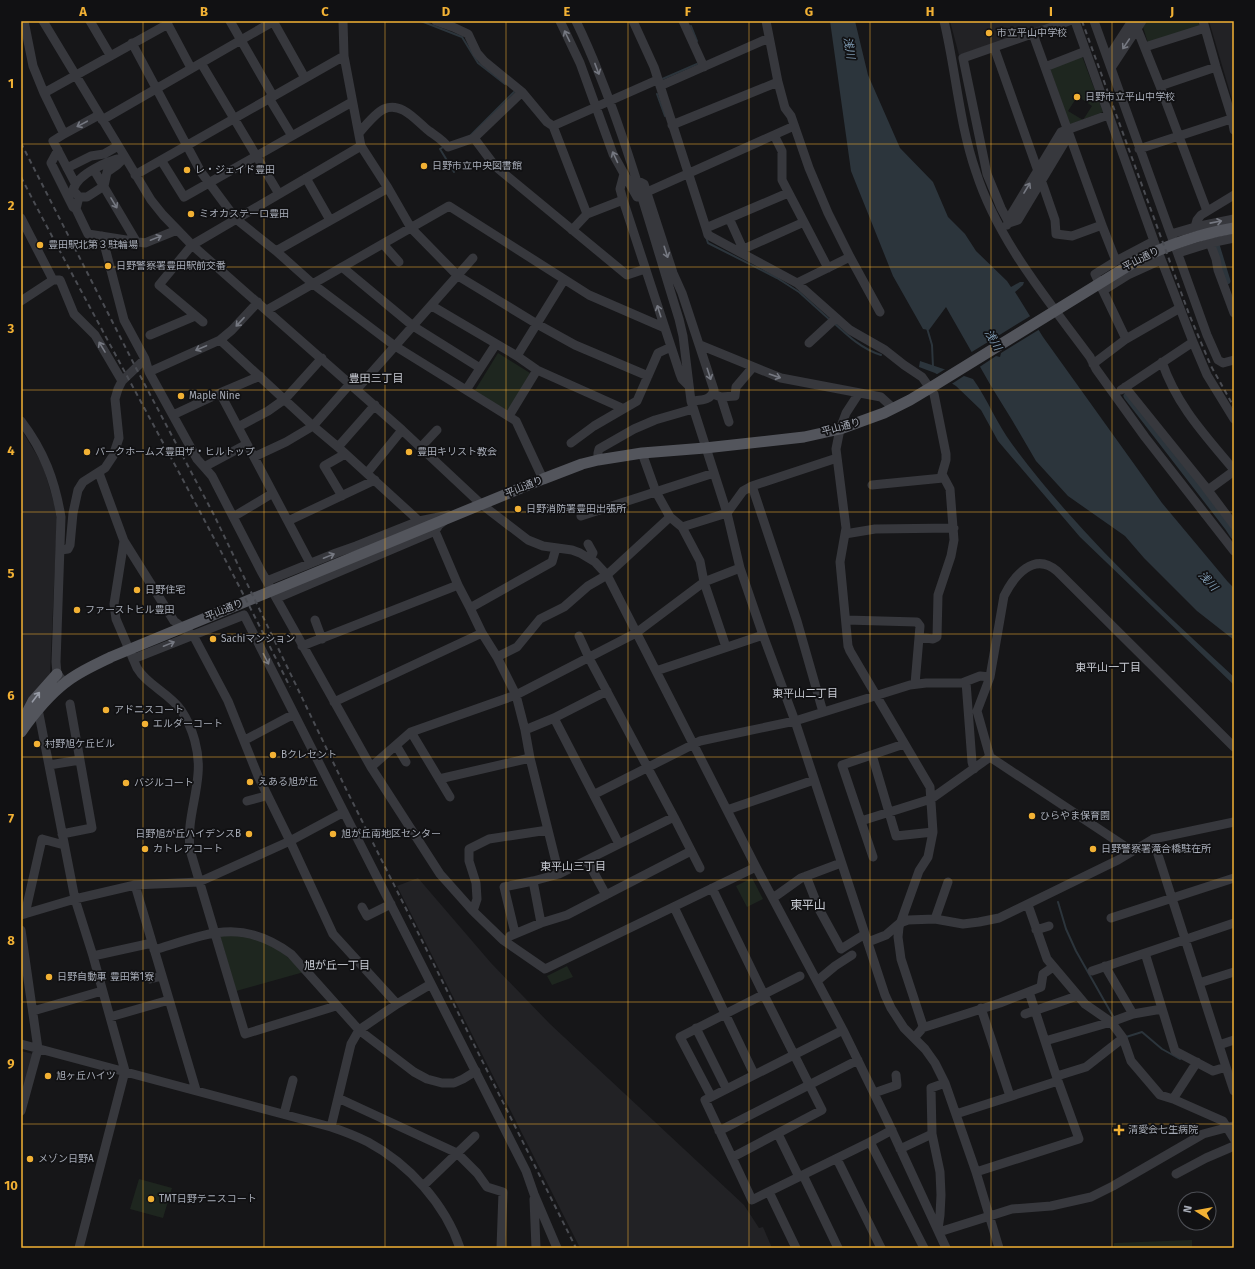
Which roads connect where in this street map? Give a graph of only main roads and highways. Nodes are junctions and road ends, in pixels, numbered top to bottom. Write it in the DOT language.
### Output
graph roads {
  1 [pos="1234,228"];
  2 [pos="57,674"];
  3 [pos="21,724"];
  4 [pos="21,732"];
  1 -- 4 [label="main road, 平山通り"];
  3 -- 2 [label="main road, one-way"];
}
